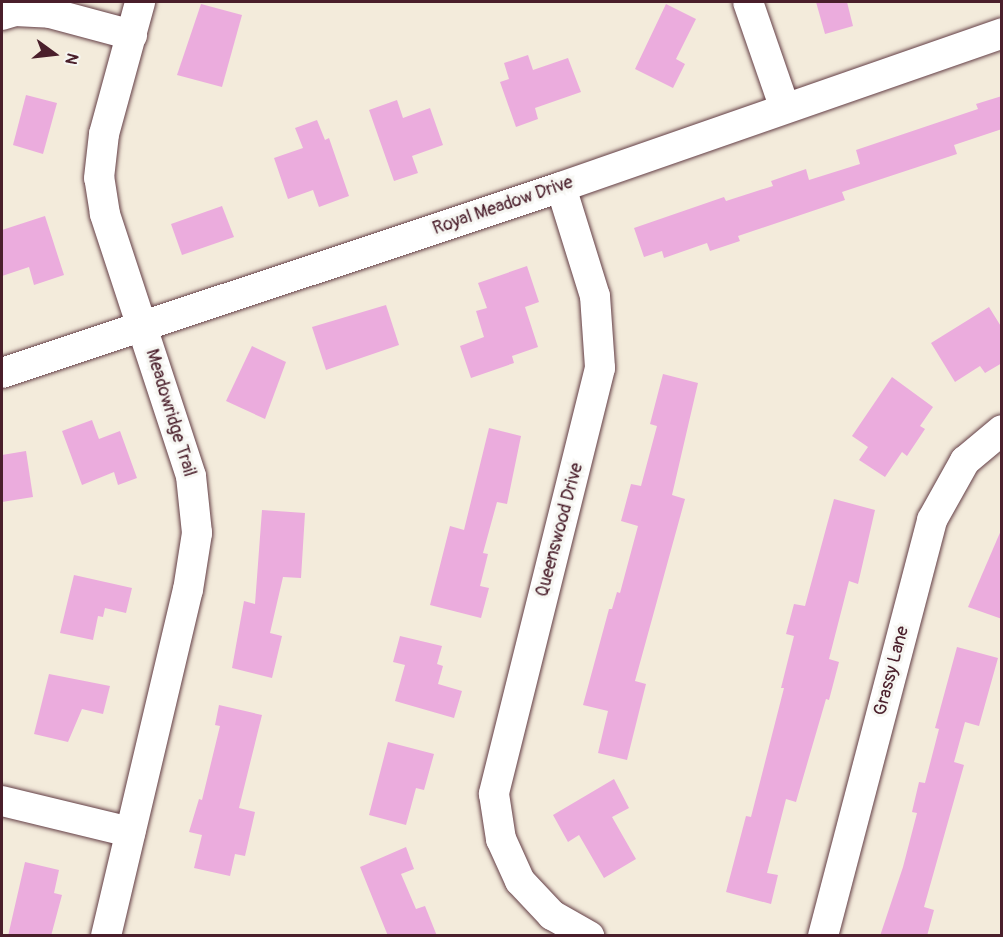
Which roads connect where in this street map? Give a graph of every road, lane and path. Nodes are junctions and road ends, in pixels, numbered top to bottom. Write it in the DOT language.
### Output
graph roads {
  1 [pos="140,2"];
  2 [pos="748,2"];
  3 [pos="2,15"];
  4 [pos="1002,33"];
  5 [pos="132,35"];
  6 [pos="784,106"];
  7 [pos="561,187"];
  8 [pos="144,327"];
  9 [pos="2,373"];
  10 [pos="1002,430"];
  11 [pos="2,801"];
  12 [pos="130,832"];
  13 [pos="106,936"];
  14 [pos="590,936"];
  15 [pos="823,936"];
  1 -- 5 [label="street, Meadowridge Trail"];
  2 -- 6 [label="street"];
  3 -- 5 [label="street"];
  4 -- 6 [label="street, Royal Meadow Drive"];
  5 -- 8 [label="street, Meadowridge Trail"];
  6 -- 7 [label="street, Royal Meadow Drive"];
  7 -- 8 [label="street, Royal Meadow Drive"];
  7 -- 14 [label="street, Queenswood Drive"];
  8 -- 9 [label="street, Royal Meadow Drive"];
  8 -- 12 [label="street, Meadowridge Trail"];
  10 -- 15 [label="street, Grassy Lane"];
  11 -- 12 [label="street"];
  12 -- 13 [label="street, Meadowridge Trail"];
}
